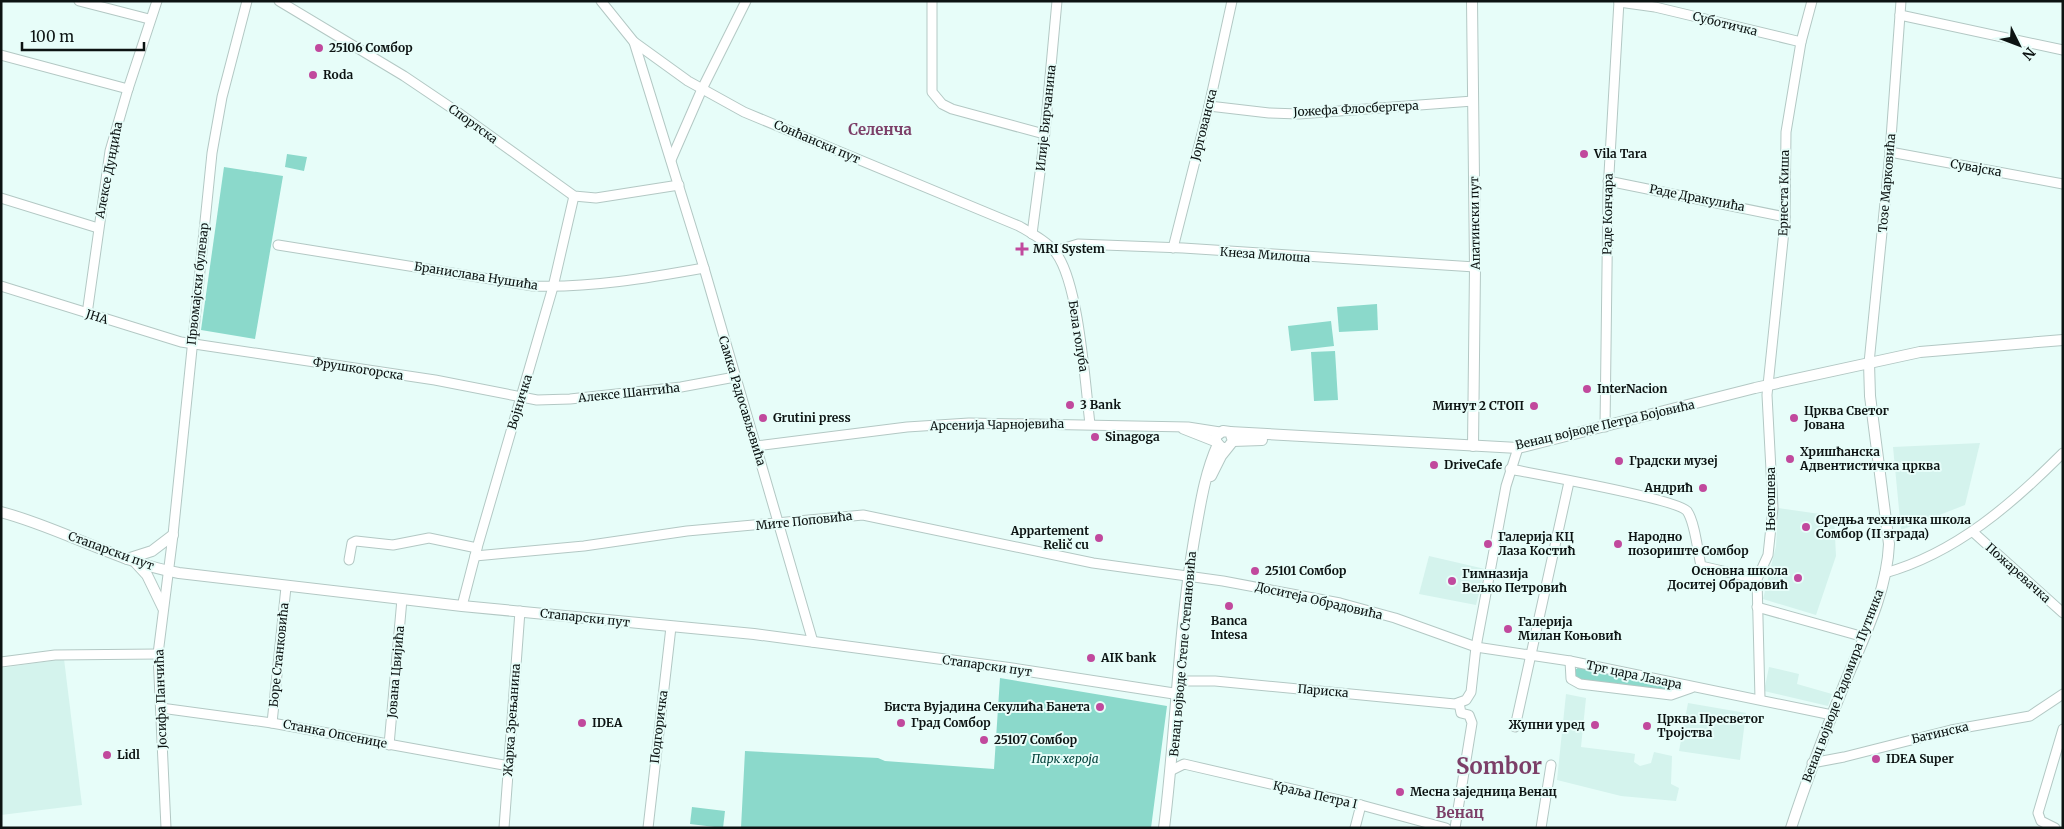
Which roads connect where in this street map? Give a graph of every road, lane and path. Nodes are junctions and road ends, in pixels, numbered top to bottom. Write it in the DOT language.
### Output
graph roads {
  1 [pos="79,1"];
  2 [pos="157,1"];
  3 [pos="247,1"];
  4 [pos="279,1"];
  5 [pos="601,1"];
  6 [pos="746,1"];
  7 [pos="932,1"];
  8 [pos="1057,1"];
  9 [pos="1232,1"];
  10 [pos="1472,1"];
  11 [pos="1812,1"];
  12 [pos="1901,1"];
  13 [pos="1619,2"];
  14 [pos="1900,15"];
  15 [pos="149,19"];
  16 [pos="634,42"];
  17 [pos="1801,42"];
  18 [pos="2063,50"];
  19 [pos="1,55"];
  20 [pos="128,89"];
  21 [pos="702,90"];
  22 [pos="1473,101"];
  23 [pos="1209,106"];
  24 [pos="1044,134"];
  25 [pos="1890,152"];
  26 [pos="671,160"];
  27 [pos="1608,181"];
  28 [pos="2063,184"];
  29 [pos="679,185"];
  30 [pos="574,196"];
  31 [pos="1,198"];
  32 [pos="1785,216"];
  33 [pos="98,228"];
  34 [pos="1032,234"];
  35 [pos="278,245"];
  36 [pos="1173,248"];
  37 [pos="1055,251"];
  38 [pos="1475,267"];
  39 [pos="704,268"];
  40 [pos="1,286"];
  41 [pos="553,287"];
  42 [pos="87,314"];
  43 [pos="2063,340"];
  44 [pos="193,344"];
  45 [pos="1869,363"];
  46 [pos="735,378"];
  47 [pos="1768,386"];
  48 [pos="522,397"];
  49 [pos="1090,424"];
  50 [pos="1606,427"];
  51 [pos="1224,440"];
  52 [pos="756,446"];
  53 [pos="1473,446"];
  54 [pos="1518,448"];
  55 [pos="2063,454"];
  56 [pos="1510,469"];
  57 [pos="1569,482"];
  58 [pos="1,512"];
  59 [pos="779,524"];
  60 [pos="1973,532"];
  61 [pos="173,535"];
  62 [pos="476,552"];
  63 [pos="130,560"];
  64 [pos="349,560"];
  65 [pos="168,571"];
  66 [pos="1885,573"];
  67 [pos="1188,576"];
  68 [pos="1756,579"];
  69 [pos="286,587"];
  70 [pos="402,599"];
  71 [pos="462,606"];
  72 [pos="1757,606"];
  73 [pos="163,608"];
  74 [pos="520,611"];
  75 [pos="2063,613"];
  76 [pos="671,627"];
  77 [pos="1864,637"];
  78 [pos="813,642"];
  79 [pos="1476,647"];
  80 [pos="158,654"];
  81 [pos="1532,654"];
  82 [pos="1570,661"];
  83 [pos="1,662"];
  84 [pos="1178,681"];
  85 [pos="1691,688"];
  86 [pos="1177,694"];
  87 [pos="2063,694"];
  88 [pos="1760,699"];
  89 [pos="1462,702"];
  90 [pos="161,708"];
  91 [pos="1832,715"];
  92 [pos="272,722"];
  93 [pos="1515,727"];
  94 [pos="2063,729"];
  95 [pos="390,744"];
  96 [pos="1174,750"];
  97 [pos="1812,763"];
  98 [pos="1184,764"];
  99 [pos="1551,765"];
  100 [pos="509,766"];
  101 [pos="1172,770"];
  102 [pos="1361,805"];
  103 [pos="166,828"];
  104 [pos="504,828"];
  105 [pos="648,828"];
  106 [pos="1164,828"];
  107 [pos="1355,828"];
  108 [pos="1446,828"];
  109 [pos="1455,828"];
  110 [pos="1541,828"];
  111 [pos="1790,828"];
  112 [pos="2055,828"];
  1 -- 15 [label="street"];
  2 -- 15 [label="street, Алексе Дундића"];
  3 -- 44 [label="street, Првомајски булевар"];
  4 -- 30 [label="street, Спортска"];
  5 -- 16 [label="street, Сонћански пут"];
  6 -- 21 [label="street"];
  7 -- 24 [label="street"];
  8 -- 24 [label="street, Илије Бирчанина"];
  9 -- 23 [label="street, Јоргованска"];
  10 -- 22 [label="main road, Апатински пут"];
  11 -- 17 [label="street, Ернеста Киша"];
  12 -- 14 [label="street, Тозе Марковића"];
  13 -- 17 [label="street, Суботичка"];
  13 -- 27 [label="street, Раде Кончара"];
  14 -- 18 [label="street"];
  14 -- 25 [label="street, Тозе Марковића"];
  15 -- 20 [label="street, Алексе Дундића"];
  16 -- 21 [label="street, Сонћански пут"];
  16 -- 26 [label="street, Самка Радосављевића"];
  17 -- 32 [label="street, Ернеста Киша"];
  19 -- 20 [label="street"];
  20 -- 33 [label="street, Алексе Дундића"];
  21 -- 26 [label="street"];
  21 -- 34 [label="street, Сонћански пут"];
  22 -- 23 [label="street, Јожефа Флосбергера"];
  22 -- 38 [label="main road, Апатински пут"];
  23 -- 36 [label="street, Јоргованска"];
  24 -- 34 [label="street, Илије Бирчанина"];
  25 -- 28 [label="street, Сувајска"];
  25 -- 45 [label="street, Тозе Марковића"];
  26 -- 29 [label="street, Самка Радосављевића"];
  27 -- 32 [label="street, Раде Дракулића"];
  27 -- 50 [label="street, Раде Кончара"];
  29 -- 30 [label="street"];
  29 -- 39 [label="street, Самка Радосављевића"];
  30 -- 41 [label="street, Војничка"];
  31 -- 33 [label="street"];
  32 -- 47 [label="street, Ернеста Киша"];
  33 -- 42 [label="street, Алексе Дундића"];
  34 -- 37 [label="street, Сонћански пут"];
  35 -- 41 [label="street, Бранислава Нушића"];
  36 -- 37 [label="street, Кнеза Милоша"];
  36 -- 38 [label="street, Кнеза Милоша"];
  37 -- 49 [label="street, Бела голуба"];
  38 -- 53 [label="main road, Апатински пут"];
  39 -- 41 [label="street, Бранислава Нушића"];
  39 -- 46 [label="street, Самка Радосављевића"];
  40 -- 42 [label="street, ЈНА"];
  41 -- 48 [label="street, Војничка"];
  42 -- 44 [label="street, ЈНА"];
  43 -- 45 [label="main road, Венац војводе Петра Бојовића"];
  44 -- 48 [label="street, Фрушкогорска"];
  44 -- 61 [label="street, Првомајски булевар"];
  45 -- 47 [label="main road, Венац војводе Петра Бојовића"];
  45 -- 66 [label="main road, Венац војводе Радомира Путника"];
  46 -- 48 [label="street, Алексе Шантића"];
  46 -- 52 [label="street, Самка Радосављевића"];
  47 -- 50 [label="main road, Венац војводе Петра Бојовића"];
  47 -- 68 [label="street, Његошева"];
  48 -- 62 [label="street, Војничка"];
  49 -- 51 [label="street, Арсенија Чарнојевића"];
  49 -- 52 [label="street, Арсенија Чарнојевића"];
  50 -- 54 [label="main road, Венац војводе Петра Бојовића"];
  51 -- 53 [label="main road, Венац војводе Петра Бојовића"];
  51 -- 67 [label="main road, Венац војводе Степе Степановића"];
  52 -- 59 [label="street, Самка Радосављевића"];
  53 -- 54 [label="main road, Венац војводе Петра Бојовића"];
  54 -- 56 [label="street"];
  55 -- 60 [label="street"];
  56 -- 57 [label="street"];
  56 -- 79 [label="street"];
  57 -- 68 [label="street"];
  57 -- 81 [label="street"];
  58 -- 63 [label="main road, Стапарски пут"];
  59 -- 62 [label="street, Мите Поповића"];
  59 -- 67 [label="street, Мите Поповића"];
  59 -- 78 [label="street, Самка Радосављевића"];
  60 -- 66 [label="street"];
  60 -- 75 [label="street, Пожаревачка"];
  61 -- 63 [label="main road"];
  61 -- 65 [label="street, Првомајски булевар"];
  62 -- 64 [label="street, Мите Поповића"];
  62 -- 71 [label="street, Војничка"];
  63 -- 65 [label="main road, Стапарски пут"];
  63 -- 73 [label="main road"];
  65 -- 69 [label="main road, Стапарски пут"];
  65 -- 73 [label="street, Јосифа Панчића"];
  66 -- 77 [label="main road, Венац војводе Радомира Путника"];
  67 -- 79 [label="street, Доситеја Обрадовића"];
  67 -- 84 [label="main road, Венац војводе Степе Степановића"];
  68 -- 72 [label="street, Његошева"];
  69 -- 70 [label="main road, Стапарски пут"];
  69 -- 92 [label="street, Боре Станковића"];
  70 -- 71 [label="main road, Стапарски пут"];
  70 -- 95 [label="street, Јована Цвијића"];
  71 -- 74 [label="main road, Стапарски пут"];
  72 -- 77 [label="street"];
  72 -- 88 [label="street, Његошева"];
  73 -- 80 [label="street, Јосифа Панчића"];
  74 -- 76 [label="main road, Стапарски пут"];
  74 -- 100 [label="street, Жарка Зрењанина"];
  76 -- 78 [label="main road, Стапарски пут"];
  76 -- 105 [label="street, Подгоричка"];
  77 -- 91 [label="main road, Венац војводе Радомира Путника"];
  78 -- 86 [label="main road, Стапарски пут"];
  79 -- 81 [label="street, Доситеја Обрадовића"];
  79 -- 89 [label="street"];
  80 -- 83 [label="street"];
  80 -- 90 [label="street, Јосифа Панчића"];
  81 -- 82 [label="street, Доситеја Обрадовића"];
  81 -- 93 [label="street"];
  82 -- 85 [label="street, Трг цара Лазара"];
  82 -- 85 [label="street, Трг цара Лазара"];
  84 -- 86 [label="main road, Венац војводе Степе Степановића"];
  84 -- 89 [label="street, Париска"];
  85 -- 88 [label="street, Трг цара Лазара"];
  86 -- 96 [label="main road, Венац војводе Степе Степановића"];
  87 -- 97 [label="street, Батинска"];
  88 -- 91 [label="street, Трг цара Лазара"];
  89 -- 109 [label="street"];
  90 -- 92 [label="street, Станка Опсенице"];
  90 -- 103 [label="street, Јосифа Панчића"];
  91 -- 97 [label="main road, Венац војводе Радомира Путника"];
  92 -- 95 [label="street, Станка Опсенице"];
  94 -- 112 [label="street"];
  95 -- 100 [label="street, Станка Опсенице"];
  96 -- 98 [label="street"];
  96 -- 101 [label="main road, Венац војводе Степе Степановића"];
  97 -- 111 [label="main road, Венац војводе Радомира Путника"];
  98 -- 101 [label="street"];
  98 -- 102 [label="street, Краља Петра I"];
  99 -- 110 [label="street"];
  100 -- 104 [label="street, Жарка Зрењанина"];
  101 -- 106 [label="main road, Венац војводе Степе Степановића"];
  102 -- 107 [label="street"];
  102 -- 108 [label="street, Краља Петра I"];
}
